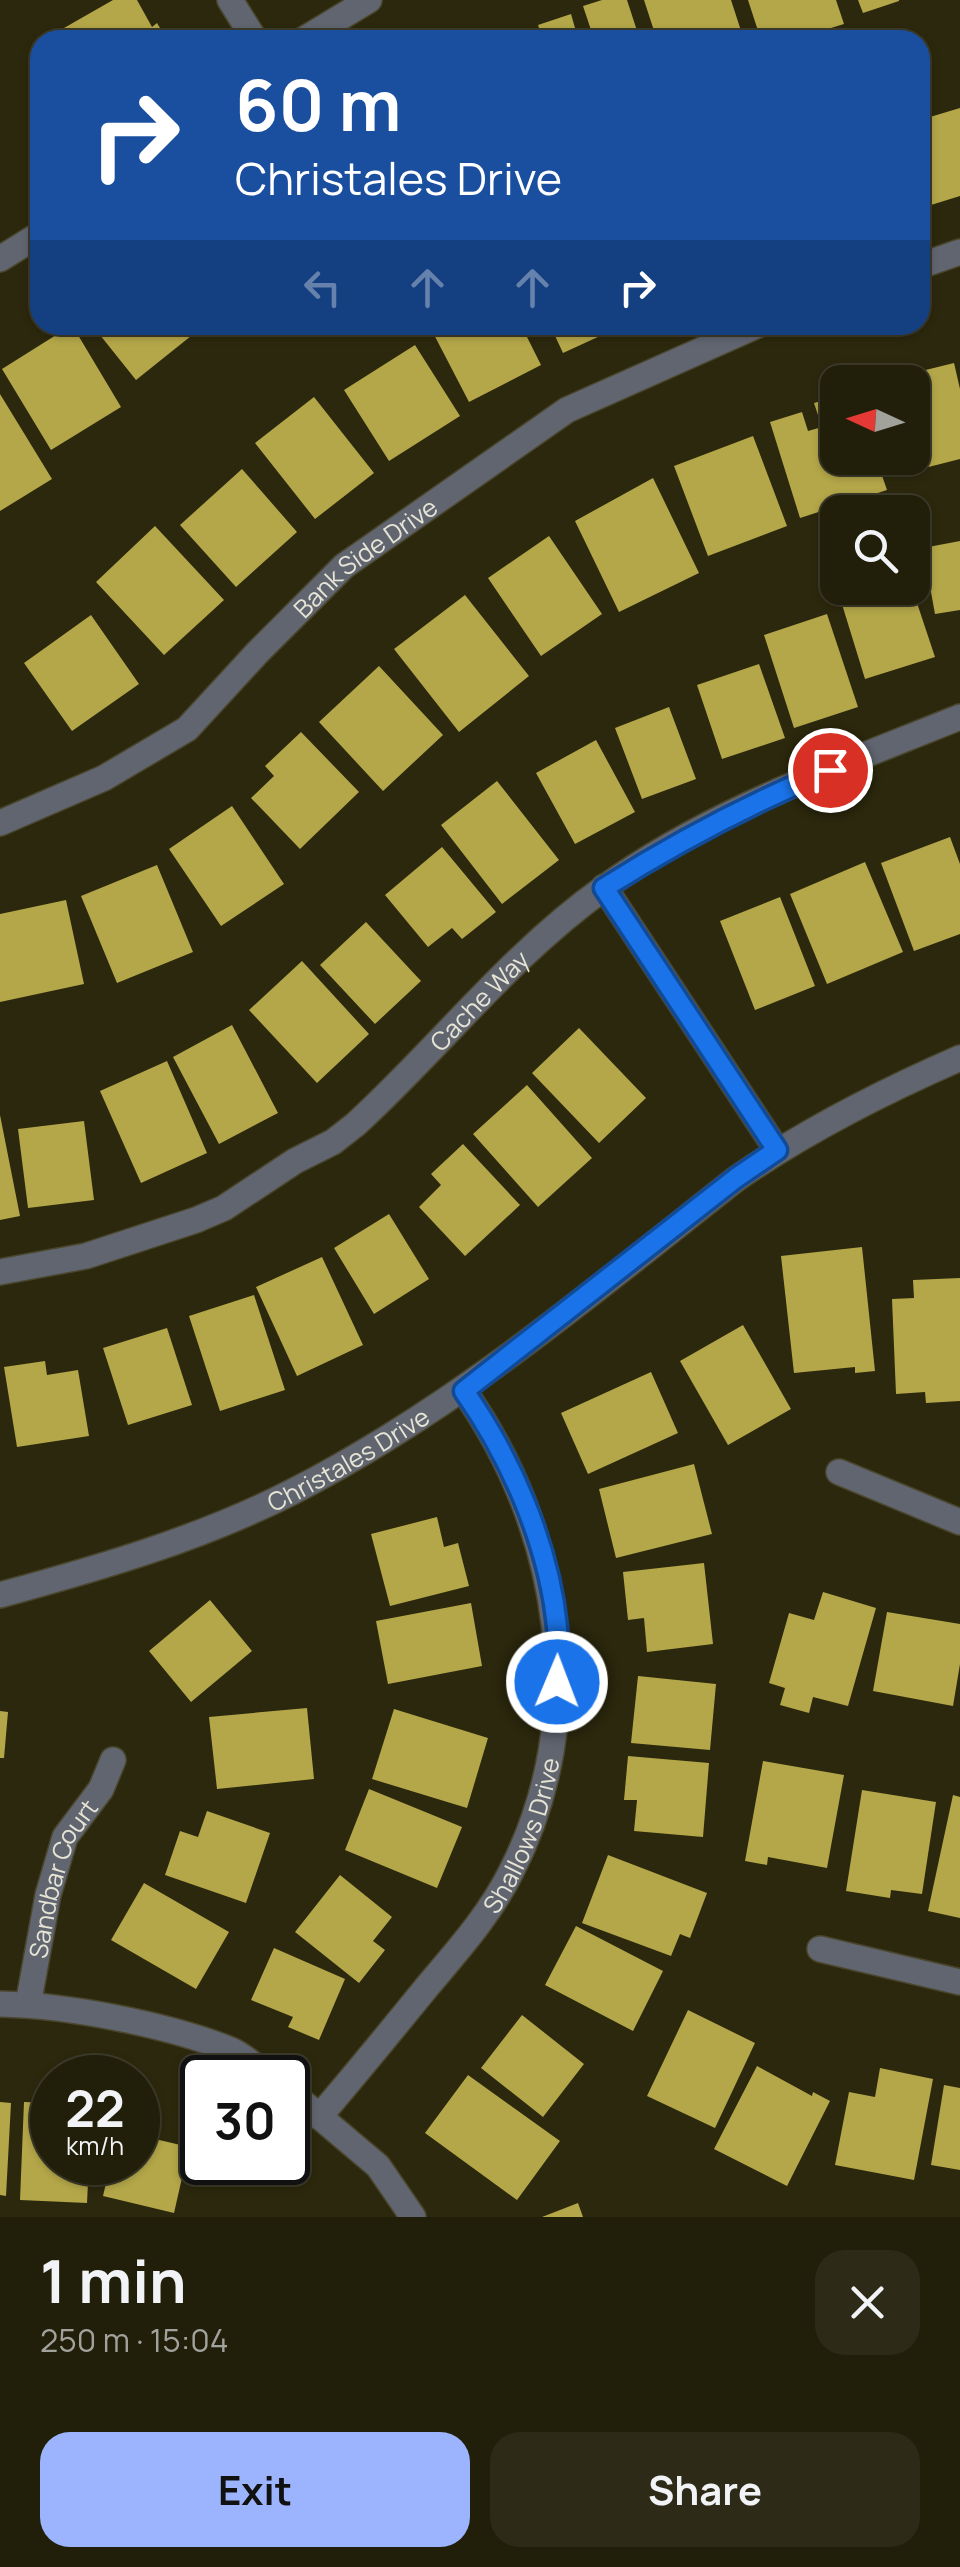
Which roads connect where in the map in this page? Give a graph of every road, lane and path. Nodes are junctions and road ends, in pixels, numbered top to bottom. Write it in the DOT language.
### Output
graph roads {
  1 [pos="230,0"];
  2 [pos="369,0"];
  3 [pos="249,30"];
  4 [pos="320,30"];
  5 [pos="30,240"];
  6 [pos="960,252"];
  7 [pos="0,259"];
  8 [pos="930,262"];
  9 [pos="736,335"];
  10 [pos="960,717"];
  11 [pos="0,823"];
  12 [pos="604,888"];
  13 [pos="960,1058"];
  14 [pos="777,1150"];
  15 [pos="0,1272"];
  16 [pos="464,1391"];
  17 [pos="840,1472"];
  18 [pos="960,1522"];
  19 [pos="0,1595"];
  20 [pos="112,1760"];
  21 [pos="820,1949"];
  22 [pos="960,1982"];
  23 [pos="0,2004"];
  24 [pos="28,2004"];
  25 [pos="238,2055"];
  26 [pos="310,2108"];
  27 [pos="320,2116"];
  28 [pos="413,2217"];
  1 -- 3 [label="street"];
  2 -- 4 [label="street"];
  5 -- 7 [label="street"];
  6 -- 8 [label="street"];
  9 -- 11 [label="street, Bank Side Drive"];
  10 -- 12 [label="street, Cache Way"];
  12 -- 14 [label="street"];
  12 -- 15 [label="street, Cache Way"];
  13 -- 14 [label="street, Christales Drive"];
  14 -- 16 [label="street, Christales Drive"];
  16 -- 19 [label="street, Christales Drive"];
  16 -- 27 [label="street, Shallows Drive"];
  17 -- 18 [label="street"];
  20 -- 24 [label="street, Sandbar Court"];
  21 -- 22 [label="street"];
  23 -- 24 [label="street"];
  24 -- 25 [label="street"];
  26 -- 27 [label="street"];
  27 -- 28 [label="street"];
}
